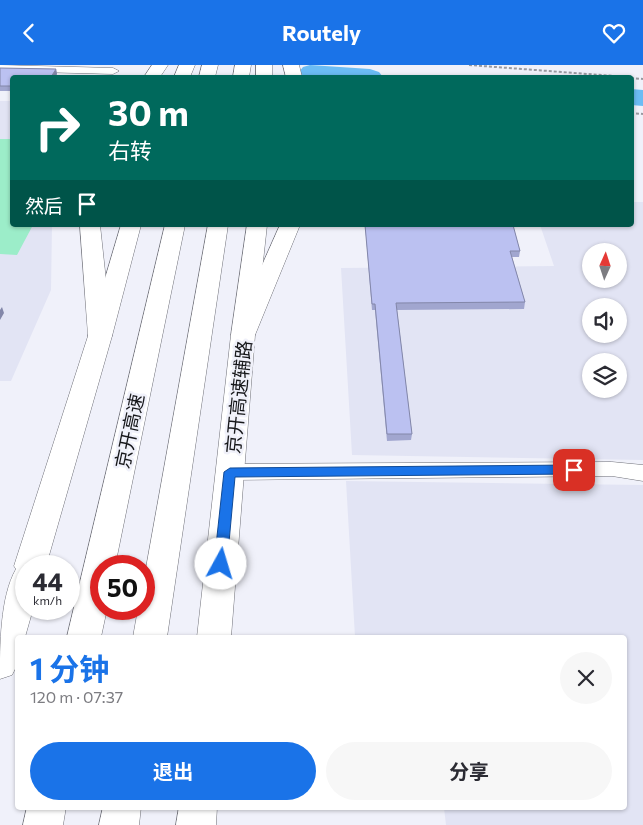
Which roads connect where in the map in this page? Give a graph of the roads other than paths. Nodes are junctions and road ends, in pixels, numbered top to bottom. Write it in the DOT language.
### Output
graph roads {
  1 [pos="0,68"];
  2 [pos="113,71"];
  3 [pos="90,227"];
  4 [pos="130,227"];
  5 [pos="175,227"];
  6 [pos="218,227"];
  7 [pos="258,227"];
  8 [pos="289,227"];
  9 [pos="243,335"];
  10 [pos="100,336"];
  11 [pos="230,472"];
  12 [pos="643,473"];
  13 [pos="33,555"];
  14 [pos="15,614"];
  15 [pos="84,635"];
  16 [pos="150,635"];
  17 [pos="214,635"];
  18 [pos="0,664"];
  19 [pos="46,810"];
  20 [pos="122,810"];
  21 [pos="198,810"];
  22 [pos="43,825"];
  23 [pos="119,825"];
  24 [pos="196,825"];
  1 -- 2 [label="street"];
  3 -- 10 [label="main road"];
  4 -- 10 [label="main road"];
  5 -- 15 [label="main road, 京开高速"];
  6 -- 16 [label="main road"];
  7 -- 9 [label="main road"];
  8 -- 9 [label="main road, 京开高速辅路"];
  9 -- 11 [label="main road, 京开高速辅路"];
  10 -- 13 [label="main road"];
  11 -- 12 [label="street"];
  11 -- 17 [label="main road, 京开高速辅路"];
  14 -- 18 [label="main road"];
  19 -- 22 [label="main road"];
  20 -- 23 [label="main road"];
  21 -- 24 [label="main road"];
}
